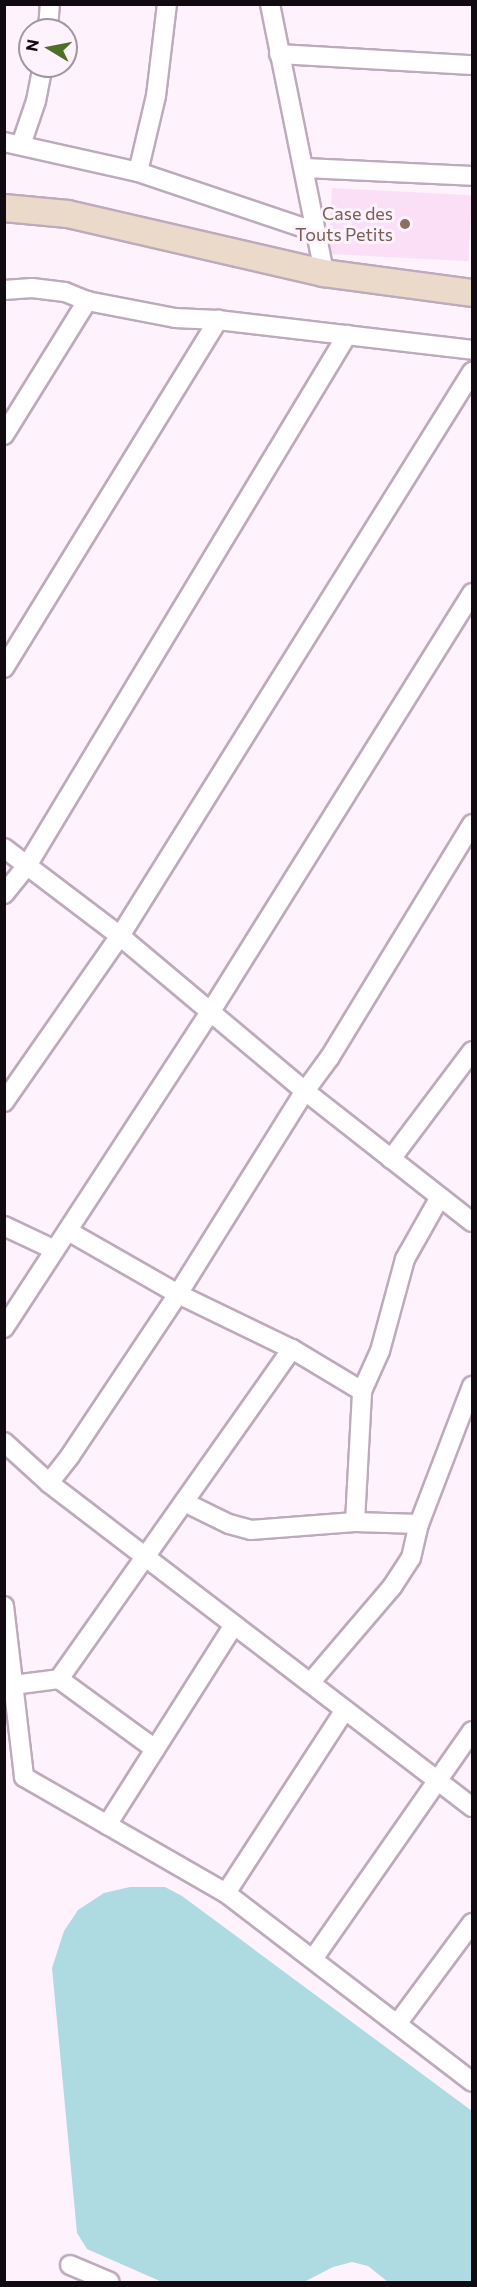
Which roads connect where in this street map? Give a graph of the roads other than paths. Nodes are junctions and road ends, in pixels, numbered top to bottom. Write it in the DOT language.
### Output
graph roads {
  1 [pos="167,4"];
  2 [pos="270,4"];
  3 [pos="279,54"];
  4 [pos="472,66"];
  5 [pos="41,78"];
  6 [pos="13,143"];
  7 [pos="305,168"];
  8 [pos="138,172"];
  9 [pos="472,176"];
  10 [pos="4,208"];
  11 [pos="316,232"];
  12 [pos="324,273"];
  13 [pos="4,290"];
  14 [pos="472,293"];
  15 [pos="87,301"];
  16 [pos="218,320"];
  17 [pos="347,335"];
  18 [pos="472,350"];
  19 [pos="472,372"];
  20 [pos="4,435"];
  21 [pos="472,593"];
  22 [pos="4,668"];
  23 [pos="472,824"];
  24 [pos="4,848"];
  25 [pos="28,864"];
  26 [pos="4,894"];
  27 [pos="120,936"];
  28 [pos="211,1011"];
  29 [pos="472,1051"];
  30 [pos="305,1091"];
  31 [pos="4,1102"];
  32 [pos="391,1160"];
  33 [pos="440,1197"];
  34 [pos="472,1222"];
  35 [pos="4,1226"];
  36 [pos="68,1231"];
  37 [pos="55,1250"];
  38 [pos="178,1294"];
  39 [pos="4,1328"];
  40 [pos="292,1349"];
  41 [pos="472,1386"];
  42 [pos="362,1391"];
  43 [pos="4,1442"];
  44 [pos="49,1484"];
  45 [pos="184,1502"];
  46 [pos="355,1522"];
  47 [pos="420,1524"];
  48 [pos="145,1557"];
  49 [pos="4,1606"];
  50 [pos="234,1625"];
  51 [pos="59,1679"];
  52 [pos="310,1683"];
  53 [pos="13,1685"];
  54 [pos="345,1710"];
  55 [pos="472,1731"];
  56 [pos="155,1749"];
  57 [pos="437,1780"];
  58 [pos="472,1807"];
  59 [pos="107,1825"];
  60 [pos="226,1893"];
  61 [pos="472,1923"];
  62 [pos="313,1959"];
  63 [pos="397,2024"];
  64 [pos="472,2082"];
  65 [pos="70,2265"];
  66 [pos="110,2283"];
  1 -- 8 [label="street"];
  2 -- 3 [label="street"];
  3 -- 4 [label="street"];
  3 -- 7 [label="street"];
  5 -- 6 [label="street"];
  6 -- 8 [label="street"];
  7 -- 9 [label="street"];
  7 -- 11 [label="street"];
  8 -- 11 [label="street"];
  10 -- 12 [label="street"];
  11 -- 12 [label="street"];
  12 -- 14 [label="street"];
  13 -- 15 [label="street"];
  15 -- 16 [label="street"];
  15 -- 20 [label="street"];
  16 -- 17 [label="street"];
  16 -- 22 [label="street"];
  17 -- 18 [label="street"];
  17 -- 25 [label="street"];
  19 -- 27 [label="street"];
  21 -- 28 [label="street"];
  23 -- 30 [label="street"];
  24 -- 25 [label="street"];
  25 -- 26 [label="street"];
  25 -- 27 [label="street"];
  27 -- 28 [label="street"];
  27 -- 31 [label="street"];
  28 -- 30 [label="street"];
  28 -- 36 [label="street"];
  29 -- 32 [label="street"];
  30 -- 32 [label="street"];
  30 -- 38 [label="street"];
  32 -- 33 [label="street"];
  33 -- 34 [label="street"];
  33 -- 42 [label="street"];
  35 -- 37 [label="street"];
  36 -- 37 [label="street"];
  36 -- 38 [label="street"];
  37 -- 39 [label="street"];
  38 -- 40 [label="street"];
  38 -- 44 [label="street"];
  40 -- 42 [label="street"];
  40 -- 45 [label="street"];
  41 -- 47 [label="street"];
  42 -- 46 [label="street"];
  43 -- 44 [label="street"];
  44 -- 48 [label="street"];
  45 -- 46 [label="street"];
  45 -- 48 [label="street"];
  46 -- 47 [label="street"];
  47 -- 52 [label="street"];
  48 -- 50 [label="street"];
  48 -- 51 [label="street"];
  49 -- 53 [label="street"];
  50 -- 52 [label="street"];
  50 -- 56 [label="street"];
  51 -- 53 [label="street"];
  51 -- 56 [label="street"];
  52 -- 54 [label="street"];
  53 -- 59 [label="street"];
  54 -- 57 [label="street"];
  54 -- 60 [label="street"];
  55 -- 57 [label="street"];
  56 -- 59 [label="street"];
  57 -- 58 [label="street"];
  57 -- 62 [label="street"];
  59 -- 60 [label="street"];
  60 -- 62 [label="street"];
  61 -- 63 [label="street"];
  62 -- 63 [label="street"];
  63 -- 64 [label="street"];
  65 -- 66 [label="street"];
}
